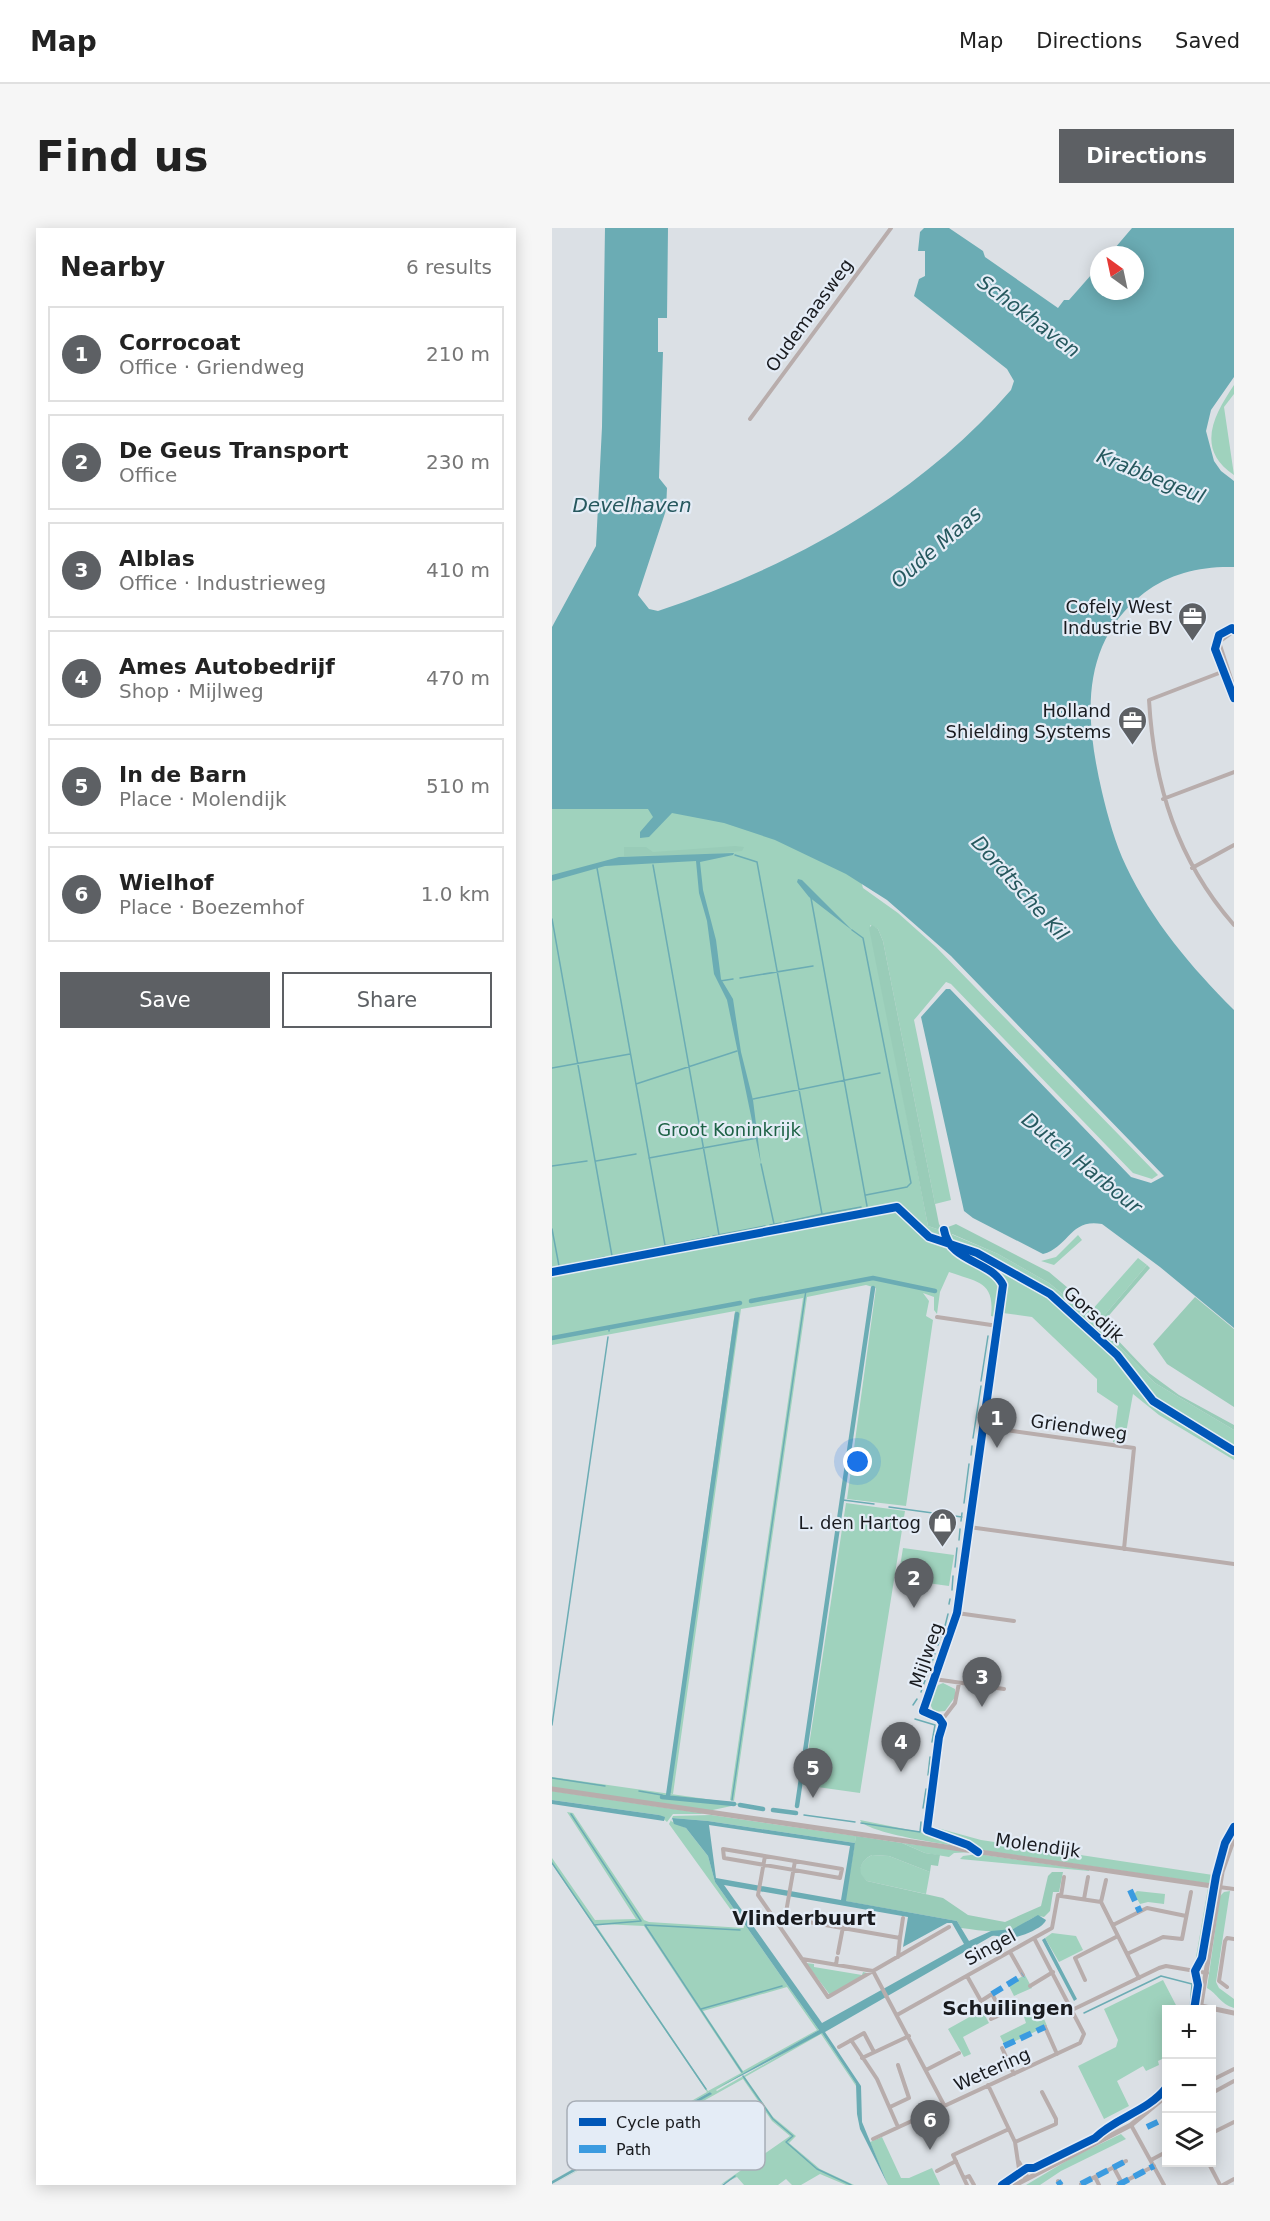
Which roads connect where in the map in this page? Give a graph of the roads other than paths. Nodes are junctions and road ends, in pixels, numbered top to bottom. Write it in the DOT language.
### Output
graph roads {
  1 [pos="891,228"];
  2 [pos="750,419"];
  3 [pos="1234,631"];
  4 [pos="1227,670"];
  5 [pos="1234,688"];
  6 [pos="1234,772"];
  7 [pos="1163,799"];
  8 [pos="1234,845"];
  9 [pos="1192,868"];
  10 [pos="1234,925"];
  11 [pos="944,1230"];
  12 [pos="937,1317"];
  13 [pos="998,1326"];
  14 [pos="984,1427"];
  15 [pos="969,1527"];
  16 [pos="1124,1549"];
  17 [pos="1234,1564"];
  18 [pos="957,1613"];
  19 [pos="1014,1621"];
  20 [pos="934,1679"];
  21 [pos="959,1683"];
  22 [pos="1004,1689"];
  23 [pos="942,1720"];
  24 [pos="552,1790"];
  25 [pos="1234,1838"];
  26 [pos="978,1852"];
  27 [pos="765,1856"];
  28 [pos="795,1861"];
  29 [pos="764,1865"];
  30 [pos="794,1870"];
  31 [pos="1064,1877"];
  32 [pos="1088,1877"];
  33 [pos="1106,1880"];
  34 [pos="1219,1887"];
  35 [pos="1234,1889"];
  36 [pos="1191,1892"];
  37 [pos="1061,1896"];
  38 [pos="1084,1899"];
  39 [pos="1101,1902"];
  40 [pos="1186,1916"];
  41 [pos="785,1918"];
  42 [pos="903,1918"];
  43 [pos="1113,1925"];
  44 [pos="843,1927"];
  45 [pos="950,1927"];
  46 [pos="783,1931"];
  47 [pos="1118,1936"];
  48 [pos="900,1938"];
  49 [pos="1034,1938"];
  50 [pos="1234,1939"];
  51 [pos="1010,1952"];
  52 [pos="1127,1954"];
  53 [pos="898,1957"];
  54 [pos="802,1959"];
  55 [pos="836,1965"];
  56 [pos="873,1971"];
  57 [pos="1053,1972"];
  58 [pos="1207,1973"];
  59 [pos="1023,1975"];
  60 [pos="967,1976"];
  61 [pos="1139,1978"];
  62 [pos="1086,1980"];
  63 [pos="1030,1986"];
  64 [pos="1227,1987"];
  65 [pos="1201,2005"];
  66 [pos="1018,2007"];
  67 [pos="1072,2010"];
  68 [pos="1216,2010"];
  69 [pos="1234,2013"];
  70 [pos="897,2014"];
  71 [pos="1003,2014"];
  72 [pos="991,2019"];
  73 [pos="1045,2027"];
  74 [pos="909,2036"];
  75 [pos="851,2040"];
  76 [pos="839,2047"];
  77 [pos="1002,2048"];
  78 [pos="874,2052"];
  79 [pos="959,2053"];
  80 [pos="1057,2054"];
  81 [pos="862,2058"];
  82 [pos="898,2065"];
  83 [pos="926,2070"];
  84 [pos="1232,2070"];
  85 [pos="1014,2074"];
  86 [pos="1216,2078"];
  87 [pos="1234,2081"];
  88 [pos="988,2085"];
  89 [pos="1216,2091"];
  90 [pos="1042,2092"];
  91 [pos="1162,2100"];
  92 [pos="944,2105"];
  93 [pos="890,2107"];
  94 [pos="1234,2122"];
  95 [pos="1131,2126"];
  96 [pos="898,2127"];
  97 [pos="1009,2129"];
  98 [pos="1216,2131"];
  99 [pos="873,2139"];
  100 [pos="1015,2142"];
  101 [pos="1162,2154"];
  102 [pos="1151,2160"];
  103 [pos="956,2161"];
  104 [pos="1126,2161"];
  105 [pos="1154,2166"];
  106 [pos="1211,2167"];
  107 [pos="1113,2168"];
  108 [pos="937,2170"];
  109 [pos="1095,2177"];
  110 [pos="964,2178"];
  111 [pos="1027,2179"];
  112 [pos="1234,2179"];
  113 [pos="1081,2184"];
  114 [pos="1120,2184"];
  115 [pos="967,2185"];
  116 [pos="974,2185"];
  117 [pos="1002,2185"];
  118 [pos="1009,2185"];
  119 [pos="1015,2185"];
  120 [pos="1023,2185"];
  121 [pos="1099,2185"];
  122 [pos="1164,2185"];
  123 [pos="1223,2185"];
  1 -- 2 [label="street, Oudemaasweg"];
  3 -- 4 [label="street"];
  4 -- 5 [label="street"];
  4 -- 7 [label="street"];
  6 -- 7 [label="street"];
  7 -- 9 [label="street"];
  8 -- 9 [label="street"];
  9 -- 10 [label="street"];
  11 -- 13 [label="street"];
  12 -- 13 [label="street"];
  13 -- 14 [label="street"];
  14 -- 15 [label="street"];
  14 -- 16 [label="street, Griendweg"];
  15 -- 16 [label="street"];
  15 -- 18 [label="street, Mijlweg"];
  16 -- 17 [label="street"];
  18 -- 19 [label="street"];
  18 -- 20 [label="street, Mijlweg"];
  20 -- 21 [label="street"];
  20 -- 23 [label="street, Mijlweg"];
  21 -- 22 [label="street"];
  21 -- 23 [label="street"];
  23 -- 26 [label="street"];
  24 -- 26 [label="street, Molendijk"];
  25 -- 34 [label="street"];
  26 -- 34 [label="street, Molendijk"];
  27 -- 28 [label="street"];
  27 -- 29 [label="street"];
  27 -- 29 [label="street"];
  28 -- 30 [label="street"];
  28 -- 30 [label="street"];
  29 -- 30 [label="street"];
  29 -- 46 [label="street"];
  30 -- 41 [label="street"];
  31 -- 37 [label="street"];
  32 -- 38 [label="street"];
  33 -- 39 [label="street"];
  34 -- 35 [label="street, Molendijk"];
  34 -- 58 [label="street"];
  36 -- 40 [label="street"];
  37 -- 38 [label="street"];
  37 -- 49 [label="street"];
  38 -- 39 [label="street"];
  39 -- 43 [label="street"];
  40 -- 43 [label="street"];
  40 -- 52 [label="street"];
  41 -- 44 [label="street"];
  41 -- 46 [label="street"];
  42 -- 48 [label="street"];
  43 -- 47 [label="street"];
  44 -- 48 [label="street"];
  44 -- 55 [label="street"];
  45 -- 53 [label="street"];
  46 -- 54 [label="street"];
  47 -- 52 [label="street"];
  47 -- 62 [label="street"];
  48 -- 53 [label="street"];
  49 -- 51 [label="street, Singel"];
  49 -- 57 [label="street, Singel"];
  50 -- 64 [label="street"];
  51 -- 59 [label="street"];
  51 -- 60 [label="street, Singel"];
  52 -- 61 [label="street"];
  53 -- 56 [label="street"];
  54 -- 55 [label="street"];
  54 -- 56 [label="street"];
  55 -- 56 [label="street"];
  56 -- 70 [label="street"];
  57 -- 63 [label="street"];
  57 -- 67 [label="street, Singel"];
  58 -- 61 [label="street"];
  58 -- 65 [label="street"];
  60 -- 70 [label="street, Singel"];
  60 -- 71 [label="street"];
  61 -- 67 [label="street"];
  66 -- 71 [label="street"];
  67 -- 80 [label="street, Singel"];
  68 -- 69 [label="street"];
  70 -- 74 [label="street"];
  71 -- 72 [label="street"];
  73 -- 80 [label="street"];
  74 -- 78 [label="street"];
  74 -- 83 [label="street"];
  75 -- 76 [label="street"];
  75 -- 78 [label="street"];
  75 -- 81 [label="street"];
  77 -- 85 [label="street"];
  78 -- 81 [label="street"];
  79 -- 83 [label="street"];
  80 -- 85 [label="street, Wetering"];
  81 -- 93 [label="street"];
  82 -- 93 [label="street"];
  83 -- 92 [label="street"];
  84 -- 86 [label="street"];
  84 -- 87 [label="street"];
  85 -- 88 [label="street, Wetering"];
  87 -- 89 [label="street"];
  88 -- 92 [label="street, Wetering"];
  88 -- 97 [label="street"];
  90 -- 100 [label="street"];
  91 -- 95 [label="street"];
  92 -- 96 [label="street, Wetering"];
  93 -- 96 [label="street"];
  94 -- 98 [label="street"];
  95 -- 102 [label="street"];
  95 -- 111 [label="street"];
  96 -- 99 [label="street, Wetering"];
  97 -- 100 [label="street"];
  97 -- 103 [label="street"];
  100 -- 111 [label="street"];
  101 -- 102 [label="street"];
  102 -- 105 [label="street"];
  103 -- 108 [label="street"];
  103 -- 110 [label="street"];
  104 -- 107 [label="street"];
  105 -- 114 [label="street"];
  105 -- 122 [label="street"];
  106 -- 123 [label="street"];
  107 -- 109 [label="street"];
  107 -- 114 [label="street"];
  109 -- 113 [label="street"];
  109 -- 121 [label="street"];
  110 -- 115 [label="street"];
  110 -- 116 [label="street"];
  111 -- 119 [label="street"];
  111 -- 120 [label="street"];
  112 -- 123 [label="street"];
  117 -- 118 [label="street"];
}
